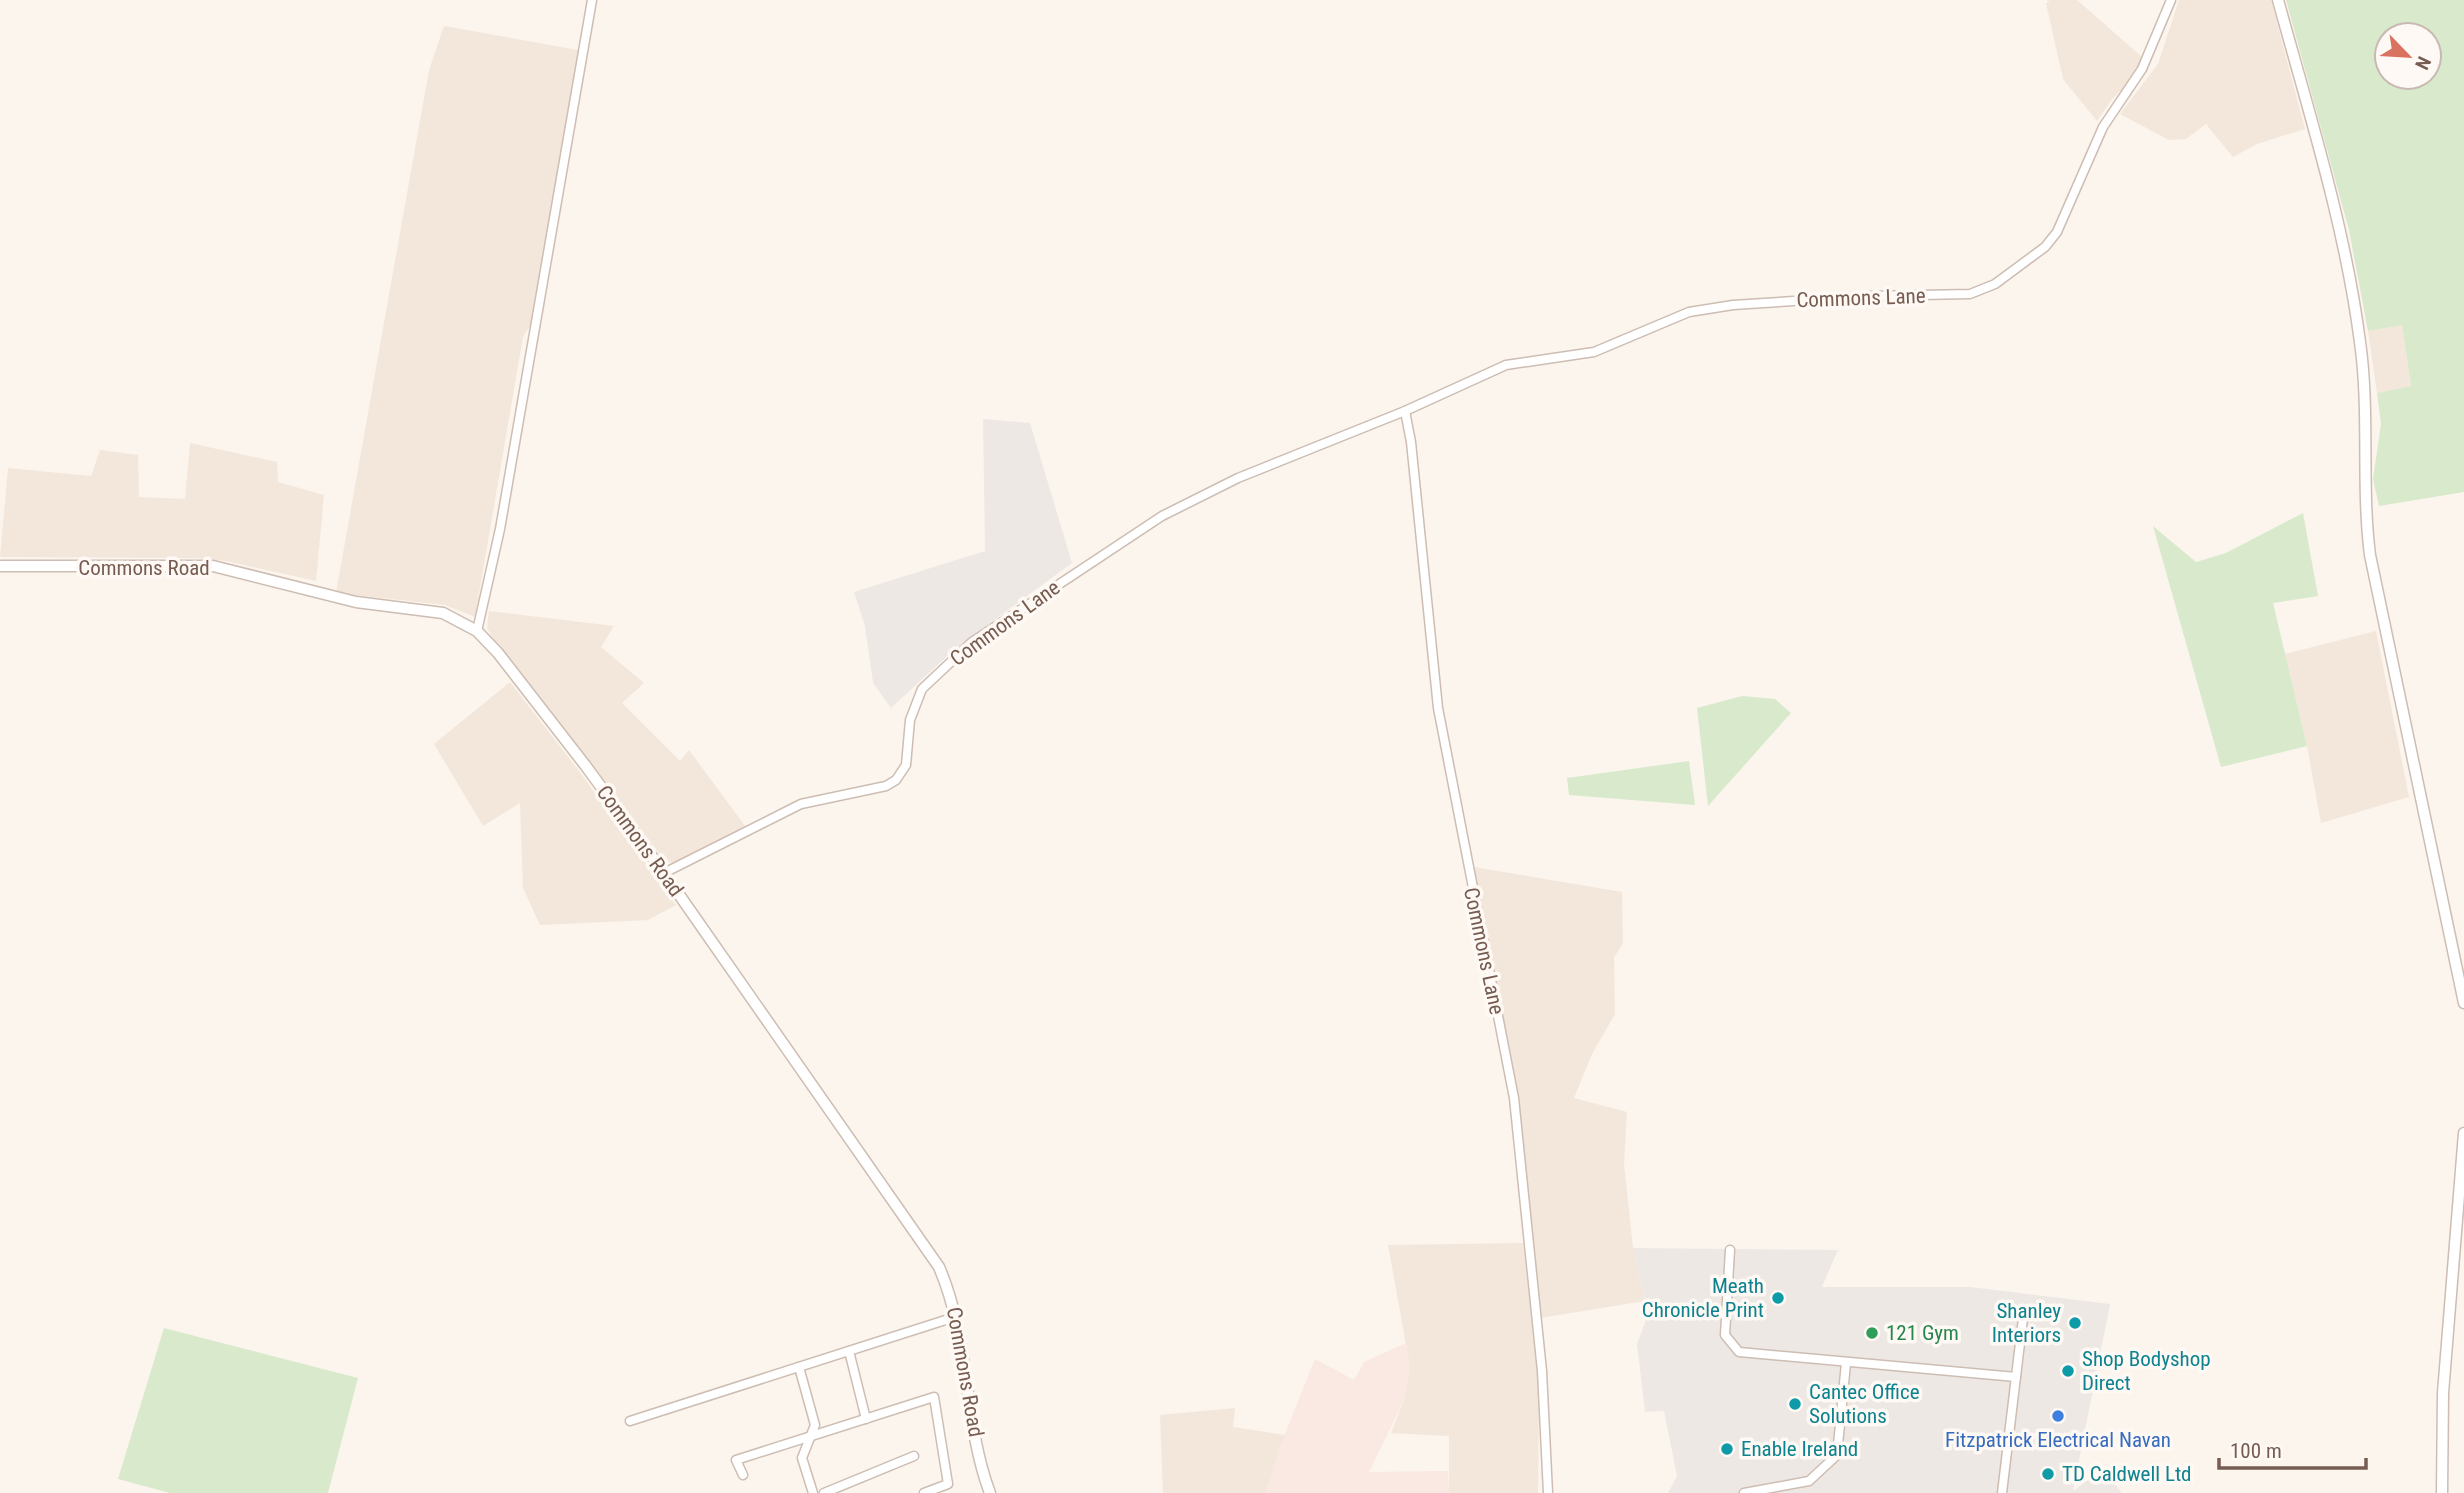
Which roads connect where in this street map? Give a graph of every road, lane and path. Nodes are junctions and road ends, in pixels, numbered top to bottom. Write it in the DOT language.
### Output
graph roads {
  1 [pos="592,0"];
  2 [pos="2171,0"];
  3 [pos="2278,0"];
  4 [pos="1405,411"];
  5 [pos="0,566"];
  6 [pos="477,631"];
  7 [pos="664,873"];
  8 [pos="2464,1003"];
  9 [pos="2464,1133"];
  10 [pos="1730,1250"];
  11 [pos="2024,1310"];
  12 [pos="958,1316"];
  13 [pos="849,1351"];
  14 [pos="1846,1363"];
  15 [pos="799,1367"];
  16 [pos="2016,1377"];
  17 [pos="866,1419"];
  18 [pos="630,1421"];
  19 [pos="811,1436"];
  20 [pos="914,1456"];
  21 [pos="743,1475"];
  22 [pos="939,1490"];
  23 [pos="813,1493"];
  24 [pos="824,1493"];
  25 [pos="924,1493"];
  26 [pos="990,1493"];
  27 [pos="1548,1493"];
  28 [pos="1744,1493"];
  29 [pos="2002,1493"];
  30 [pos="2442,1493"];
  1 -- 6 [label="street"];
  2 -- 4 [label="street, Commons Lane"];
  3 -- 8 [label="street"];
  4 -- 7 [label="street, Commons Lane"];
  4 -- 27 [label="street, Commons Lane"];
  5 -- 6 [label="street, Commons Road"];
  6 -- 7 [label="street, Commons Road"];
  7 -- 12 [label="street, Commons Road"];
  9 -- 30 [label="street"];
  10 -- 14 [label="street"];
  11 -- 16 [label="street"];
  12 -- 13 [label="street"];
  12 -- 26 [label="street, Commons Road"];
  13 -- 15 [label="street"];
  13 -- 17 [label="street"];
  14 -- 16 [label="street"];
  14 -- 28 [label="street"];
  15 -- 18 [label="street"];
  15 -- 19 [label="street"];
  16 -- 29 [label="street"];
  17 -- 19 [label="street"];
  17 -- 22 [label="street"];
  19 -- 21 [label="street"];
  19 -- 23 [label="street"];
  20 -- 24 [label="street"];
  22 -- 25 [label="street"];
}
